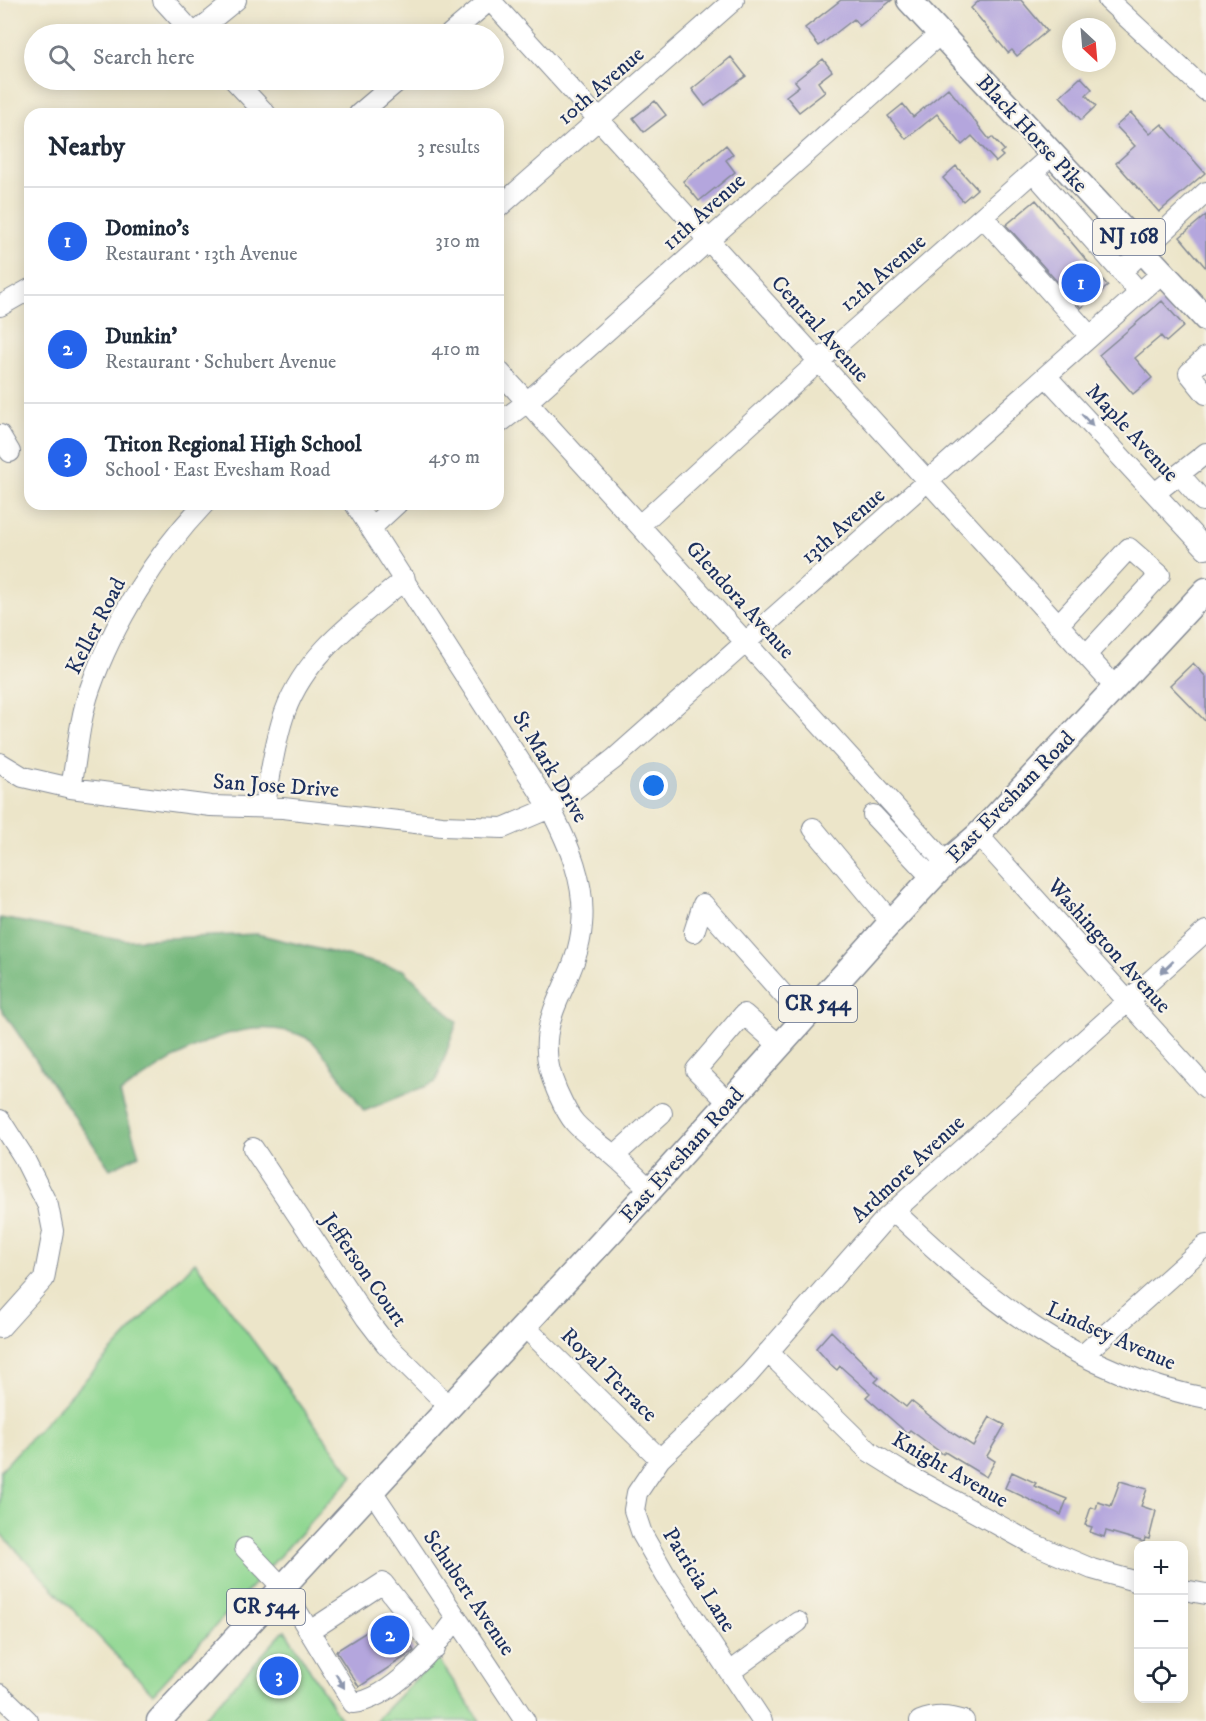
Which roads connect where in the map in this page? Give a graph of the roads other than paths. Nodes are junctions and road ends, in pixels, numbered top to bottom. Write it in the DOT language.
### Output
graph roads {
  1 [pos="163,0"];
  2 [pos="236,0"];
  3 [pos="490,0"];
  4 [pos="734,0"];
  5 [pos="909,0"];
  6 [pos="1115,2"];
  7 [pos="185,24"];
  8 [pos="206,24"];
  9 [pos="462,24"];
  10 [pos="940,34"];
  11 [pos="243,90"];
  12 [pos="388,90"];
  13 [pos="1206,92"];
  14 [pos="260,108"];
  15 [pos="367,108"];
  16 [pos="599,120"];
  17 [pos="1052,155"];
  18 [pos="1033,172"];
  19 [pos="1074,178"];
  20 [pos="1206,192"];
  21 [pos="1054,195"];
  22 [pos="504,203"];
  23 [pos="983,217"];
  24 [pos="707,242"];
  25 [pos="1143,252"];
  26 [pos="1121,272"];
  27 [pos="1162,273"];
  28 [pos="24,292"];
  29 [pos="1140,293"];
  30 [pos="0,306"];
  31 [pos="1206,319"];
  32 [pos="1090,336"];
  33 [pos="1206,357"];
  34 [pos="818,363"];
  35 [pos="1047,376"];
  36 [pos="504,377"];
  37 [pos="1206,394"];
  38 [pos="527,402"];
  39 [pos="504,419"];
  40 [pos="0,435"];
  41 [pos="10,452"];
  42 [pos="1206,453"];
  43 [pos="1179,474"];
  44 [pos="928,483"];
  45 [pos="1155,494"];
  46 [pos="1203,501"];
  47 [pos="199,510"];
  48 [pos="359,510"];
  49 [pos="390,510"];
  50 [pos="640,525"];
  51 [pos="371,528"];
  52 [pos="1206,549"];
  53 [pos="405,579"];
  54 [pos="1206,590"];
  55 [pos="1058,625"];
  56 [pos="747,643"];
  57 [pos="1086,655"];
  58 [pos="1116,688"];
  59 [pos="0,763"];
  60 [pos="71,788"];
  61 [pos="264,807"];
  62 [pos="550,808"];
  63 [pos="873,814"];
  64 [pos="813,828"];
  65 [pos="978,835"];
  66 [pos="939,871"];
  67 [pos="891,922"];
  68 [pos="1206,931"];
  69 [pos="694,932"];
  70 [pos="1128,1003"];
  71 [pos="805,1019"];
  72 [pos="780,1046"];
  73 [pos="1206,1088"];
  74 [pos="729,1103"];
  75 [pos="662,1113"];
  76 [pos="0,1120"];
  77 [pos="253,1148"];
  78 [pos="614,1156"];
  79 [pos="650,1190"];
  80 [pos="894,1211"];
  81 [pos="1206,1245"];
  82 [pos="524,1326"];
  83 [pos="0,1328"];
  84 [pos="768,1352"];
  85 [pos="1083,1355"];
  86 [pos="1206,1398"];
  87 [pos="450,1407"];
  88 [pos="660,1459"];
  89 [pos="372,1491"];
  90 [pos="245,1548"];
  91 [pos="1134,1581"];
  92 [pos="283,1588"];
  93 [pos="1188,1591"];
  94 [pos="1206,1594"];
  95 [pos="457,1618"];
  96 [pos="798,1622"];
  97 [pos="310,1631"];
  98 [pos="435,1649"];
  99 [pos="730,1672"];
  100 [pos="0,1694"];
  101 [pos="28,1721"];
  102 [pos="159,1721"];
  103 [pos="525,1721"];
  104 [pos="762,1721"];
  105 [pos="920,1721"];
  106 [pos="964,1721"];
  1 -- 7 [label="street"];
  2 -- 8 [label="street"];
  3 -- 9 [label="street"];
  3 -- 16 [label="street, Central Avenue"];
  4 -- 16 [label="street, 10th Avenue"];
  5 -- 10 [label="main road, Black Horse Pike / NJ 168"];
  6 -- 13 [label="street"];
  10 -- 17 [label="main road, Black Horse Pike / NJ 168"];
  10 -- 24 [label="street, 11th Avenue"];
  11 -- 14 [label="street"];
  12 -- 15 [label="street"];
  16 -- 22 [label="street, 10th Avenue"];
  16 -- 24 [label="street, Central Avenue"];
  17 -- 18 [label="street, 12th Avenue"];
  17 -- 19 [label="main road, Black Horse Pike / NJ 168"];
  18 -- 21 [label="street"];
  18 -- 23 [label="street, 12th Avenue"];
  19 -- 21 [label="street"];
  19 -- 25 [label="main road, Black Horse Pike / NJ 168"];
  20 -- 25 [label="street"];
  21 -- 26 [label="street"];
  23 -- 32 [label="street"];
  23 -- 34 [label="street, 12th Avenue"];
  24 -- 34 [label="street, Central Avenue"];
  24 -- 38 [label="street, 11th Avenue"];
  25 -- 26 [label="street"];
  25 -- 27 [label="main road, Black Horse Pike / NJ 168"];
  26 -- 29 [label="street"];
  27 -- 29 [label="street, 13th Avenue"];
  27 -- 31 [label="main road, Black Horse Pike / NJ 168"];
  28 -- 30 [label="street"];
  29 -- 32 [label="street, 13th Avenue"];
  32 -- 35 [label="street, 13th Avenue"];
  33 -- 37 [label="street"];
  34 -- 44 [label="street, Central Avenue"];
  34 -- 50 [label="street, 12th Avenue"];
  35 -- 44 [label="street, 13th Avenue"];
  35 -- 45 [label="street, Maple Avenue, one-way"];
  36 -- 38 [label="street, Glendora Avenue"];
  38 -- 39 [label="street, 11th Avenue"];
  38 -- 50 [label="street, Glendora Avenue"];
  40 -- 41 [label="street"];
  42 -- 43 [label="street"];
  43 -- 45 [label="street"];
  43 -- 46 [label="street"];
  44 -- 55 [label="street, Central Avenue"];
  44 -- 56 [label="street, 13th Avenue"];
  45 -- 52 [label="street, Maple Avenue"];
  47 -- 60 [label="street, Keller Road"];
  48 -- 51 [label="street, St Mark Drive"];
  49 -- 51 [label="street"];
  50 -- 56 [label="street, Glendora Avenue"];
  51 -- 53 [label="street, St Mark Drive"];
  53 -- 61 [label="street"];
  53 -- 62 [label="street, St Mark Drive"];
  54 -- 58 [label="main road, East Evesham Road / CR 544"];
  55 -- 57 [label="street, Central Avenue"];
  55 -- 57 [label="street"];
  56 -- 62 [label="street, 13th Avenue"];
  56 -- 66 [label="street, Glendora Avenue"];
  57 -- 58 [label="street, Central Avenue"];
  58 -- 65 [label="main road, East Evesham Road / CR 544"];
  59 -- 60 [label="street, San Jose Drive"];
  60 -- 61 [label="street, San Jose Drive"];
  61 -- 62 [label="street, San Jose Drive"];
  62 -- 78 [label="street, St Mark Drive"];
  63 -- 66 [label="street"];
  64 -- 67 [label="street"];
  65 -- 66 [label="main road, East Evesham Road / CR 544"];
  65 -- 70 [label="street, Washington Avenue"];
  66 -- 67 [label="main road, East Evesham Road / CR 544"];
  67 -- 71 [label="main road, East Evesham Road / CR 544"];
  68 -- 70 [label="street, Ardmore Avenue, one-way"];
  69 -- 71 [label="street"];
  70 -- 73 [label="street, Washington Avenue"];
  70 -- 80 [label="street, Ardmore Avenue"];
  71 -- 72 [label="main road, East Evesham Road / CR 544"];
  72 -- 74 [label="main road, East Evesham Road / CR 544"];
  72 -- 74 [label="street"];
  74 -- 79 [label="main road, East Evesham Road / CR 544"];
  75 -- 78 [label="street"];
  76 -- 83 [label="street"];
  77 -- 87 [label="street, Jefferson Court"];
  78 -- 79 [label="street, St Mark Drive"];
  79 -- 82 [label="main road, East Evesham Road / CR 544"];
  80 -- 84 [label="street, Ardmore Avenue"];
  80 -- 85 [label="street, Lindsey Avenue"];
  81 -- 85 [label="street"];
  82 -- 87 [label="main road, East Evesham Road / CR 544"];
  82 -- 88 [label="street, Royal Terrace"];
  84 -- 88 [label="street, Ardmore Avenue"];
  84 -- 91 [label="street, Knight Avenue"];
  85 -- 86 [label="street, Lindsey Avenue"];
  87 -- 89 [label="main road, East Evesham Road / CR 544"];
  88 -- 99 [label="street, Patricia Lane"];
  89 -- 92 [label="main road, East Evesham Road / CR 544"];
  89 -- 95 [label="street, Schubert Avenue"];
  90 -- 92 [label="street"];
  92 -- 97 [label="street"];
  92 -- 102 [label="main road, East Evesham Road / CR 544"];
  93 -- 94 [label="street"];
  95 -- 98 [label="street"];
  95 -- 103 [label="street, Schubert Avenue"];
  96 -- 99 [label="street"];
  97 -- 98 [label="street"];
  97 -- 98 [label="street, one-way"];
  99 -- 104 [label="street, Patricia Lane"];
  100 -- 101 [label="street"];
  105 -- 106 [label="street"];
}
